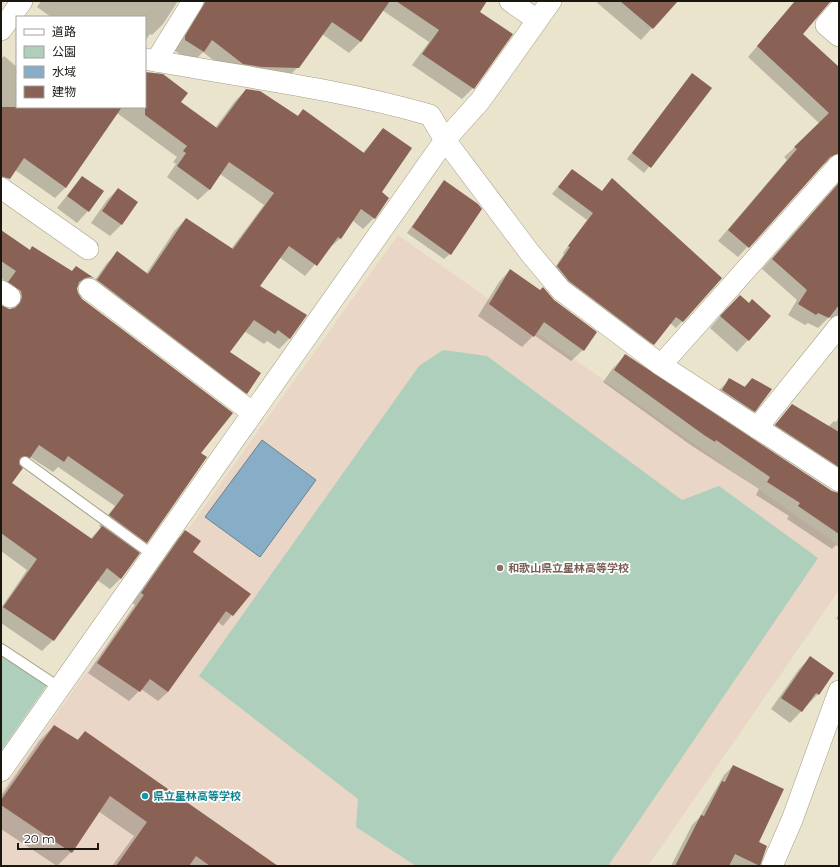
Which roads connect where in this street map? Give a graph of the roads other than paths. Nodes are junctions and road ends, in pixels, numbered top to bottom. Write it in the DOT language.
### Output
graph roads {
  1 [pos="193,1"];
  2 [pos="510,1"];
  3 [pos="551,1"];
  4 [pos="839,10"];
  5 [pos="537,20"];
  6 [pos="839,36"];
  7 [pos="150,60"];
  8 [pos="445,140"];
  9 [pos="839,165"];
  10 [pos="1,188"];
  11 [pos="88,249"];
  12 [pos="89,289"];
  13 [pos="839,326"];
  14 [pos="662,365"];
  15 [pos="254,413"];
  16 [pos="757,428"];
  17 [pos="25,462"];
  18 [pos="839,481"];
  19 [pos="153,555"];
  20 [pos="1,649"];
  21 [pos="60,688"];
  22 [pos="839,691"];
  23 [pos="1,772"];
  24 [pos="772,866"];
  1 -- 7 [label="street"];
  2 -- 5 [label="street"];
  3 -- 5 [label="street"];
  4 -- 6 [label="street"];
  5 -- 8 [label="street"];
  7 -- 8 [label="street"];
  8 -- 14 [label="street"];
  8 -- 15 [label="street"];
  9 -- 14 [label="street"];
  10 -- 11 [label="street"];
  12 -- 15 [label="street"];
  13 -- 16 [label="street"];
  14 -- 16 [label="street"];
  15 -- 19 [label="street"];
  16 -- 18 [label="street"];
  17 -- 19 [label="lane"];
  19 -- 21 [label="street"];
  20 -- 21 [label="lane"];
  21 -- 23 [label="street"];
  22 -- 24 [label="street"];
}
